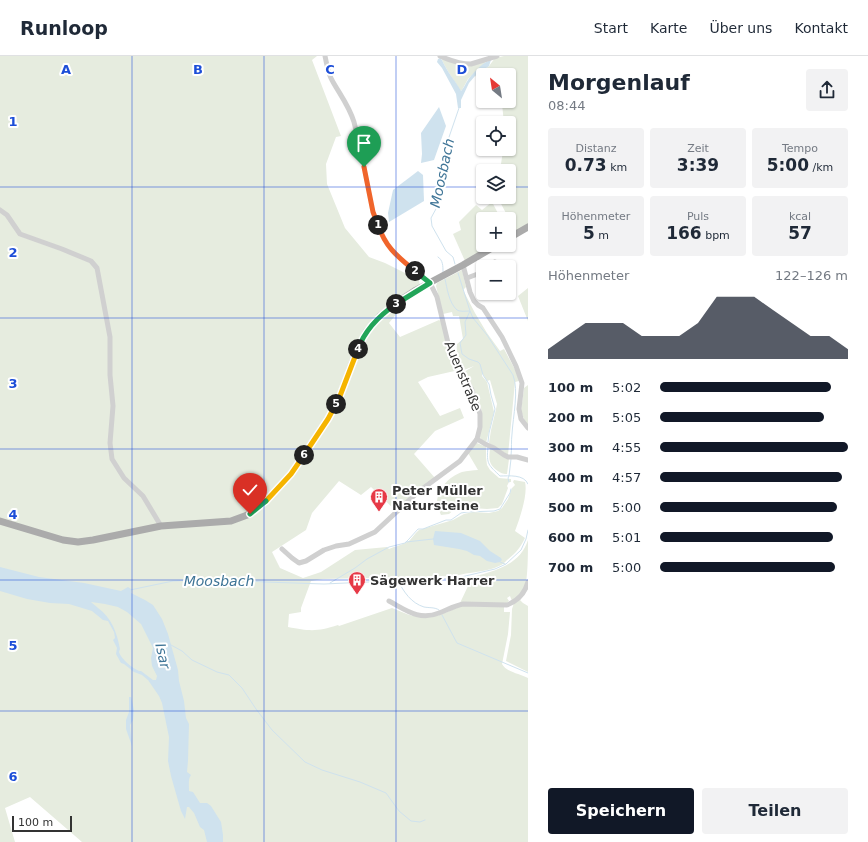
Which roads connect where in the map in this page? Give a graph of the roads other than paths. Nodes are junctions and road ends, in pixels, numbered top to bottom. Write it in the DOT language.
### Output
graph roads {
  1 [pos="325,56"];
  2 [pos="441,56"];
  3 [pos="493,57"];
  4 [pos="0,210"];
  5 [pos="528,227"];
  6 [pos="516,234"];
  7 [pos="485,252"];
  8 [pos="463,265"];
  9 [pos="476,275"];
  10 [pos="467,278"];
  11 [pos="430,283"];
  12 [pos="528,428"];
  13 [pos="477,439"];
  14 [pos="528,460"];
  15 [pos="0,520"];
  16 [pos="161,526"];
  17 [pos="282,549"];
  18 [pos="528,582"];
  19 [pos="389,601"];
  1 -- 11 [label="street"];
  2 -- 3 [label="street"];
  4 -- 16 [label="street"];
  5 -- 6 [label="main road"];
  7 -- 8 [label="main road"];
  8 -- 10 [label="street"];
  8 -- 11 [label="main road"];
  9 -- 10 [label="street"];
  10 -- 12 [label="street"];
  11 -- 13 [label="street, Auenstraße"];
  11 -- 16 [label="main road"];
  13 -- 14 [label="street"];
  13 -- 17 [label="street"];
  15 -- 16 [label="main road"];
  18 -- 19 [label="street"];
}
